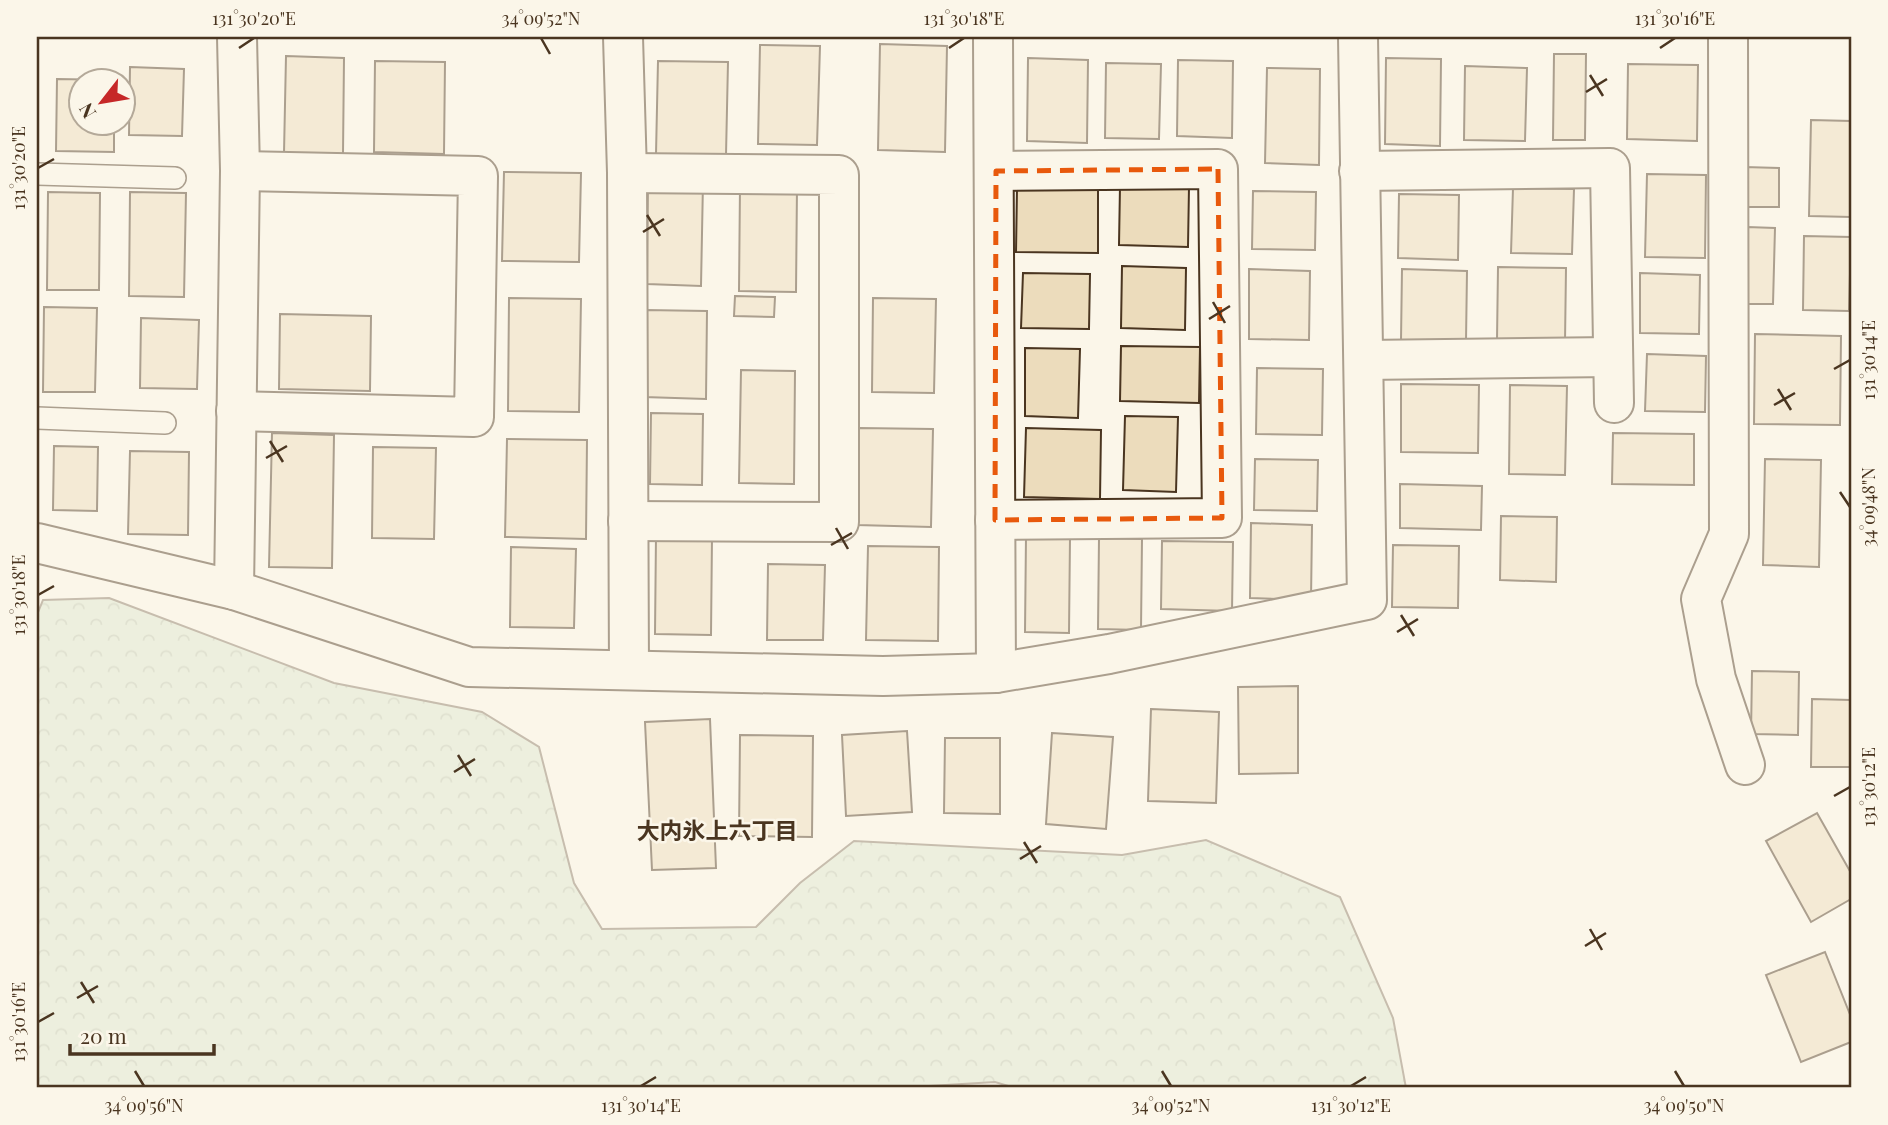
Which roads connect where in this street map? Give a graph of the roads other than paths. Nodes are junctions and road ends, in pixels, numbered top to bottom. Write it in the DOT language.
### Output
graph roads {
  1 [pos="237,37"];
  2 [pos="623,37"];
  3 [pos="993,37"];
  4 [pos="1358,37"];
  5 [pos="1727,37"];
  6 [pos="240,171"];
  7 [pos="996,171"];
  8 [pos="1359,171"];
  9 [pos="627,173"];
  10 [pos="37,174"];
  11 [pos="175,178"];
  12 [pos="1613,357"];
  13 [pos="1364,360"];
  14 [pos="1614,403"];
  15 [pos="236,411"];
  16 [pos="37,418"];
  17 [pos="165,423"];
  18 [pos="995,520"];
  19 [pos="628,521"];
  20 [pos="37,543"];
  21 [pos="234,590"];
  22 [pos="629,669"];
  23 [pos="996,673"];
  24 [pos="1745,765"];
  1 -- 6 [label="street"];
  2 -- 9 [label="street"];
  3 -- 7 [label="street"];
  4 -- 8 [label="street"];
  5 -- 24 [label="street"];
  6 -- 15 [label="street"];
  6 -- 15 [label="street"];
  7 -- 18 [label="street"];
  7 -- 18 [label="street"];
  8 -- 12 [label="street"];
  8 -- 13 [label="street"];
  9 -- 19 [label="street"];
  9 -- 19 [label="street"];
  10 -- 11 [label="lane"];
  12 -- 13 [label="street"];
  12 -- 14 [label="street"];
  13 -- 23 [label="street"];
  15 -- 21 [label="street"];
  16 -- 17 [label="lane"];
  18 -- 23 [label="street"];
  19 -- 22 [label="street"];
  20 -- 21 [label="street"];
  21 -- 22 [label="street"];
  22 -- 23 [label="street"];
}
